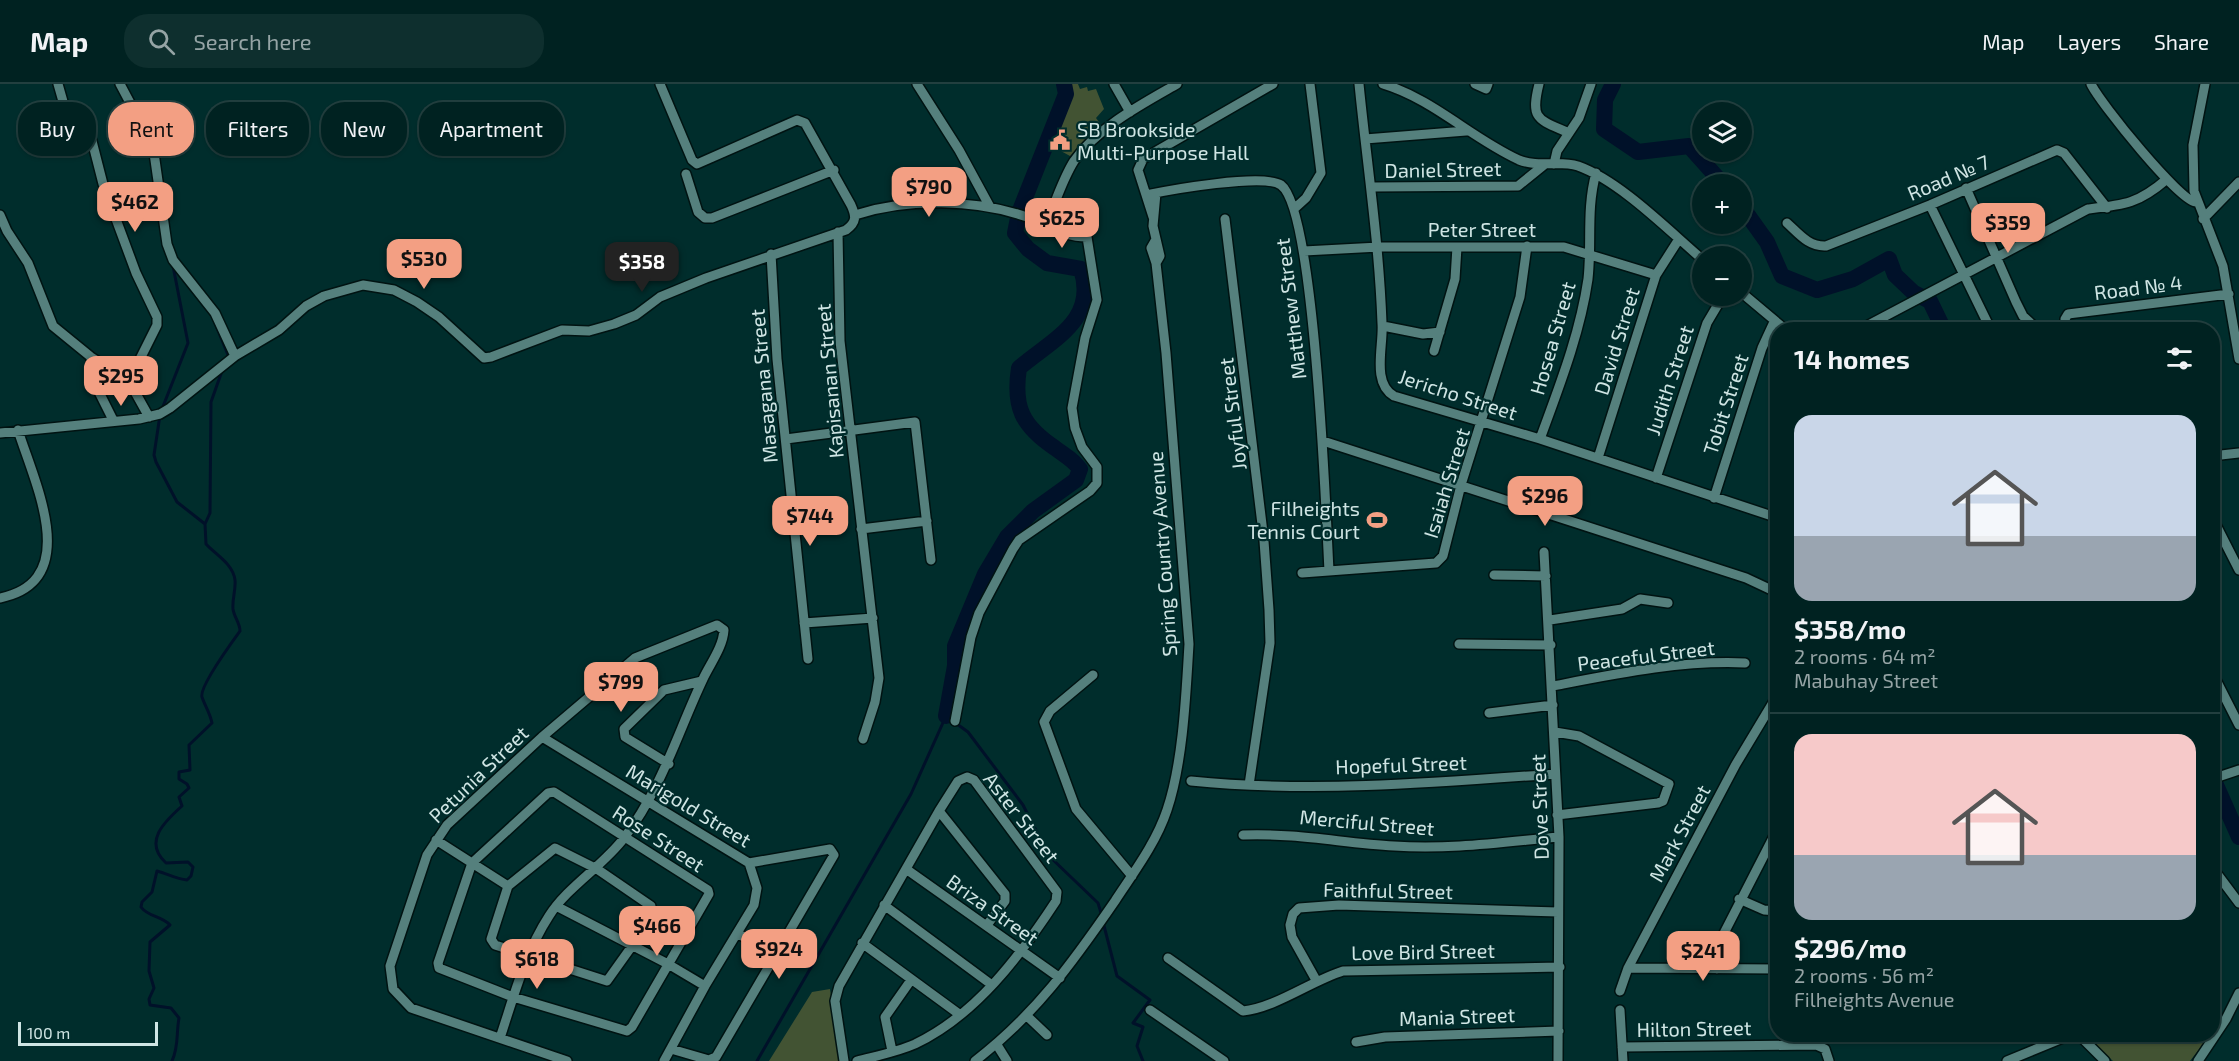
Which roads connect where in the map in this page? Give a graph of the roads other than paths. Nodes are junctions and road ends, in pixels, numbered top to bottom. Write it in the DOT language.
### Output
graph roads {
  1 [pos="58,84"];
  2 [pos="120,84"];
  3 [pos="660,84"];
  4 [pos="917,84"];
  5 [pos="1114,84"];
  6 [pos="1177,84"];
  7 [pos="1274,84"];
  8 [pos="1310,84"];
  9 [pos="1383,84"];
  10 [pos="1475,84"];
  11 [pos="1488,84"];
  12 [pos="1539,84"];
  13 [pos="1591,84"];
  14 [pos="2091,84"];
  15 [pos="2205,84"];
  16 [pos="1361,85"];
  17 [pos="1159,88"];
  18 [pos="1130,112"];
  19 [pos="1466,131"];
  20 [pos="1569,133"];
  21 [pos="1365,139"];
  22 [pos="1554,164"];
  23 [pos="1544,165"];
  24 [pos="834,170"];
  25 [pos="1596,173"];
  26 [pos="686,174"];
  27 [pos="2167,179"];
  28 [pos="2239,182"];
  29 [pos="1372,188"];
  30 [pos="1966,188"];
  31 [pos="1151,194"];
  32 [pos="2196,202"];
  33 [pos="1930,206"];
  34 [pos="990,207"];
  35 [pos="1294,208"];
  36 [pos="2107,208"];
  37 [pos="0,215"];
  38 [pos="855,215"];
  39 [pos="1225,219"];
  40 [pos="2203,219"];
  41 [pos="1787,223"];
  42 [pos="1046,225"];
  43 [pos="838,232"];
  44 [pos="1679,239"];
  45 [pos="1527,246"];
  46 [pos="1379,247"];
  47 [pos="1457,247"];
  48 [pos="1692,250"];
  49 [pos="1304,251"];
  50 [pos="771,254"];
  51 [pos="1588,254"];
  52 [pos="1995,258"];
  53 [pos="1656,275"];
  54 [pos="1963,275"];
  55 [pos="2229,294"];
  56 [pos="1752,302"];
  57 [pos="1717,306"];
  58 [pos="1774,322"];
  59 [pos="1874,322"];
  60 [pos="1987,322"];
  61 [pos="2030,322"];
  62 [pos="2065,322"];
  63 [pos="1383,326"];
  64 [pos="1770,331"];
  65 [pos="1440,332"];
  66 [pos="1434,351"];
  67 [pos="235,356"];
  68 [pos="91,357"];
  69 [pos="2239,359"];
  70 [pos="129,381"];
  71 [pos="149,417"];
  72 [pos="113,420"];
  73 [pos="1483,421"];
  74 [pos="18,430"];
  75 [pos="850,430"];
  76 [pos="0,433"];
  77 [pos="1540,438"];
  78 [pos="786,439"];
  79 [pos="1323,441"];
  80 [pos="2239,453"];
  81 [pos="2220,455"];
  82 [pos="1598,458"];
  83 [pos="1656,478"];
  84 [pos="1461,485"];
  85 [pos="1714,498"];
  86 [pos="1770,516"];
  87 [pos="927,521"];
  88 [pos="861,529"];
  89 [pos="2220,533"];
  90 [pos="1544,552"];
  91 [pos="931,560"];
  92 [pos="2239,570"];
  93 [pos="1329,571"];
  94 [pos="1302,573"];
  95 [pos="1494,575"];
  96 [pos="1546,576"];
  97 [pos="1770,589"];
  98 [pos="0,598"];
  99 [pos="1668,603"];
  100 [pos="873,618"];
  101 [pos="1550,620"];
  102 [pos="804,623"];
  103 [pos="1459,644"];
  104 [pos="1551,645"];
  105 [pos="808,658"];
  106 [pos="1745,663"];
  107 [pos="1094,675"];
  108 [pos="702,681"];
  109 [pos="1553,686"];
  110 [pos="2220,688"];
  111 [pos="1553,705"];
  112 [pos="1770,707"];
  113 [pos="1489,713"];
  114 [pos="955,721"];
  115 [pos="2239,725"];
  116 [pos="1555,732"];
  117 [pos="542,737"];
  118 [pos="863,739"];
  119 [pos="669,764"];
  120 [pos="2239,770"];
  121 [pos="1554,774"];
  122 [pos="2220,776"];
  123 [pos="1191,781"];
  124 [pos="1249,785"];
  125 [pos="648,801"];
  126 [pos="939,811"];
  127 [pos="1557,814"];
  128 [pos="1243,835"];
  129 [pos="1559,837"];
  130 [pos="624,838"];
  131 [pos="436,840"];
  132 [pos="1770,852"];
  133 [pos="472,862"];
  134 [pos="749,863"];
  135 [pos="597,869"];
  136 [pos="906,869"];
  137 [pos="1132,876"];
  138 [pos="2220,878"];
  139 [pos="508,886"];
  140 [pos="1739,899"];
  141 [pos="2239,903"];
  142 [pos="556,906"];
  143 [pos="884,906"];
  144 [pos="1770,910"];
  145 [pos="1558,912"];
  146 [pos="987,925"];
  147 [pos="737,933"];
  148 [pos="862,943"];
  149 [pos="632,946"];
  150 [pos="1023,951"];
  151 [pos="528,954"];
  152 [pos="777,956"];
  153 [pos="1168,958"];
  154 [pos="668,964"];
  155 [pos="1560,967"];
  156 [pos="1628,968"];
  157 [pos="1718,969"];
  158 [pos="1770,969"];
  159 [pos="1060,978"];
  160 [pos="911,980"];
  161 [pos="1316,980"];
  162 [pos="992,985"];
  163 [pos="705,986"];
  164 [pos="1620,991"];
  165 [pos="2239,993"];
  166 [pos="513,997"];
  167 [pos="1150,1010"];
  168 [pos="1620,1010"];
  169 [pos="959,1014"];
  170 [pos="1027,1016"];
  171 [pos="2220,1028"];
  172 [pos="1559,1031"];
  173 [pos="1047,1035"];
  174 [pos="500,1038"];
  175 [pos="1356,1042"];
  176 [pos="2053,1042"];
  177 [pos="2086,1042"];
  178 [pos="2211,1042"];
  179 [pos="997,1045"];
  180 [pos="1622,1047"];
  181 [pos="671,1048"];
  182 [pos="892,1051"];
  183 [pos="567,1061"];
  184 [pos="664,1061"];
  185 [pos="844,1061"];
  186 [pos="857,1061"];
  187 [pos="975,1061"];
  188 [pos="1007,1061"];
  189 [pos="1224,1061"];
  190 [pos="1558,1061"];
  191 [pos="1623,1061"];
  192 [pos="1829,1061"];
  193 [pos="2007,1061"];
  194 [pos="2105,1061"];
  195 [pos="2198,1061"];
  1 -- 70 [label="street"];
  2 -- 67 [label="street"];
  3 -- 24 [label="street"];
  4 -- 34 [label="street"];
  5 -- 18 [label="street"];
  6 -- 17 [label="street"];
  7 -- 31 [label="street, Spring Country Avenue"];
  8 -- 35 [label="street"];
  9 -- 19 [label="street"];
  10 -- 11 [label="street"];
  12 -- 20 [label="street"];
  13 -- 20 [label="street"];
  14 -- 27 [label="street"];
  15 -- 32 [label="street"];
  16 -- 21 [label="street, Jericho Street"];
  17 -- 18 [label="street"];
  18 -- 42 [label="street"];
  19 -- 21 [label="street"];
  19 -- 23 [label="street"];
  20 -- 22 [label="street"];
  21 -- 29 [label="street, Jericho Street"];
  22 -- 23 [label="street"];
  22 -- 25 [label="street"];
  23 -- 29 [label="street, Daniel Street"];
  24 -- 26 [label="street"];
  24 -- 38 [label="street"];
  25 -- 44 [label="street"];
  25 -- 51 [label="street, Hosea Street"];
  27 -- 32 [label="street"];
  27 -- 36 [label="street"];
  28 -- 40 [label="street"];
  29 -- 46 [label="street, Jericho Street"];
  30 -- 33 [label="street, Road № 7"];
  30 -- 36 [label="street, Road № 7"];
  30 -- 52 [label="street"];
  31 -- 35 [label="street, Matthew Street"];
  31 -- 137 [label="street, Spring Country Avenue"];
  32 -- 40 [label="street"];
  33 -- 41 [label="street, Road № 7"];
  33 -- 54 [label="street"];
  34 -- 38 [label="street"];
  34 -- 42 [label="street"];
  35 -- 49 [label="street, Matthew Street"];
  36 -- 52 [label="street"];
  37 -- 68 [label="street"];
  38 -- 43 [label="street"];
  39 -- 124 [label="street, Joyful Street"];
  40 -- 55 [label="street"];
  42 -- 114 [label="street"];
  43 -- 50 [label="street"];
  43 -- 75 [label="street, Kapisanan Street"];
  44 -- 48 [label="street"];
  44 -- 53 [label="street, David Street"];
  45 -- 47 [label="street, Peter Street"];
  45 -- 51 [label="street, Peter Street"];
  45 -- 73 [label="street, Isaiah Street"];
  46 -- 47 [label="street, Peter Street"];
  46 -- 49 [label="street, Peter Street"];
  46 -- 63 [label="street, Jericho Street"];
  47 -- 65 [label="street"];
  49 -- 79 [label="street, Matthew Street"];
  50 -- 67 [label="street"];
  50 -- 78 [label="street, Masagana Street"];
  51 -- 53 [label="street, Peter Street"];
  51 -- 77 [label="street, Hosea Street"];
  52 -- 54 [label="street"];
  52 -- 61 [label="street"];
  53 -- 82 [label="street, David Street"];
  54 -- 59 [label="street"];
  54 -- 60 [label="street"];
  55 -- 62 [label="street, Road № 4"];
  55 -- 69 [label="street"];
  56 -- 58 [label="street"];
  57 -- 83 [label="street, Judith Street"];
  63 -- 65 [label="street"];
  63 -- 73 [label="street, Jericho Street"];
  64 -- 85 [label="street, Tobit Street"];
  65 -- 66 [label="street"];
  67 -- 71 [label="street"];
  68 -- 70 [label="street"];
  68 -- 72 [label="street"];
  70 -- 71 [label="street"];
  71 -- 72 [label="street"];
  72 -- 74 [label="street"];
  73 -- 77 [label="street, Jericho Street"];
  73 -- 84 [label="street, Isaiah Street"];
  74 -- 76 [label="street"];
  74 -- 98 [label="street"];
  75 -- 78 [label="street"];
  75 -- 87 [label="street"];
  75 -- 88 [label="street, Kapisanan Street"];
  77 -- 82 [label="street, Jericho Street"];
  78 -- 102 [label="street, Masagana Street"];
  79 -- 84 [label="street"];
  79 -- 93 [label="street, Matthew Street"];
  80 -- 81 [label="street"];
  82 -- 83 [label="street, Jericho Street"];
  83 -- 85 [label="street, Jericho Street"];
  84 -- 93 [label="street, Isaiah Street"];
  84 -- 97 [label="street"];
  85 -- 86 [label="street, Jericho Street"];
  87 -- 88 [label="street"];
  87 -- 91 [label="street"];
  88 -- 100 [label="street, Kapisanan Street"];
  89 -- 92 [label="street"];
  90 -- 96 [label="street, Dove Street"];
  93 -- 94 [label="street, Isaiah Street"];
  95 -- 96 [label="street"];
  96 -- 101 [label="street, Dove Street"];
  99 -- 101 [label="street"];
  100 -- 102 [label="street"];
  100 -- 118 [label="street, Kapisanan Street"];
  101 -- 104 [label="street, Dove Street"];
  102 -- 105 [label="street, Masagana Street"];
  103 -- 104 [label="street"];
  104 -- 109 [label="street, Dove Street"];
  106 -- 109 [label="street, Peaceful Street"];
  107 -- 137 [label="street"];
  108 -- 117 [label="street, Petunia Street"];
  108 -- 119 [label="street"];
  108 -- 119 [label="street"];
  109 -- 111 [label="street, Dove Street"];
  110 -- 115 [label="street"];
  111 -- 113 [label="street"];
  111 -- 116 [label="street, Dove Street"];
  112 -- 156 [label="street, Mark Street"];
  116 -- 121 [label="street, Dove Street"];
  116 -- 127 [label="street"];
  117 -- 125 [label="street, Marigold Street"];
  117 -- 131 [label="street, Petunia Street"];
  119 -- 125 [label="street"];
  120 -- 122 [label="street"];
  121 -- 124 [label="street, Hopeful Street"];
  121 -- 127 [label="street, Dove Street"];
  123 -- 124 [label="street, Hopeful Street"];
  125 -- 130 [label="street"];
  125 -- 134 [label="street, Marigold Street"];
  126 -- 136 [label="street, Aster Street"];
  126 -- 146 [label="street"];
  126 -- 150 [label="street, Aster Street"];
  127 -- 129 [label="street, Dove Street"];
  128 -- 129 [label="street, Merciful Street"];
  129 -- 145 [label="street, Dove Street"];
  130 -- 133 [label="street, Rose Street"];
  130 -- 135 [label="street"];
  130 -- 154 [label="street, Rose Street"];
  131 -- 133 [label="street"];
  131 -- 174 [label="street, Petunia Street"];
  132 -- 140 [label="street"];
  133 -- 139 [label="street"];
  133 -- 166 [label="street, Rose Street"];
  134 -- 147 [label="street, Marigold Street"];
  134 -- 152 [label="street"];
  135 -- 139 [label="street"];
  135 -- 142 [label="street"];
  135 -- 149 [label="street"];
  136 -- 143 [label="street, Aster Street"];
  136 -- 146 [label="street, Briza Street"];
  137 -- 159 [label="street, Spring Country Avenue"];
  138 -- 141 [label="street"];
  139 -- 151 [label="street"];
  140 -- 144 [label="street"];
  140 -- 157 [label="street"];
  142 -- 149 [label="street"];
  142 -- 151 [label="street"];
  143 -- 148 [label="street, Aster Street"];
  143 -- 162 [label="street"];
  145 -- 155 [label="street, Dove Street"];
  145 -- 161 [label="street, Faithful Street"];
  146 -- 150 [label="street, Briza Street"];
  147 -- 152 [label="street"];
  147 -- 163 [label="street, Marigold Street"];
  148 -- 160 [label="street"];
  148 -- 185 [label="street, Aster Street"];
  149 -- 151 [label="street"];
  149 -- 154 [label="street"];
  150 -- 159 [label="street, Briza Street"];
  150 -- 162 [label="street, Aster Street"];
  151 -- 166 [label="street"];
  152 -- 181 [label="street"];
  153 -- 161 [label="street, Love Bird Street"];
  154 -- 163 [label="street"];
  154 -- 166 [label="street, Rose Street"];
  155 -- 161 [label="street, Love Bird Street"];
  155 -- 172 [label="street, Dove Street"];
  156 -- 157 [label="street"];
  156 -- 164 [label="street, Mark Street"];
  157 -- 158 [label="street"];
  159 -- 170 [label="street, Spring Country Avenue"];
  160 -- 169 [label="street"];
  160 -- 182 [label="street"];
  162 -- 169 [label="street, Aster Street"];
  163 -- 181 [label="street, Marigold Street"];
  165 -- 171 [label="street"];
  166 -- 174 [label="street"];
  167 -- 189 [label="street"];
  168 -- 180 [label="street"];
  169 -- 182 [label="street, Aster Street"];
  170 -- 173 [label="street"];
  170 -- 179 [label="street, Spring Country Avenue"];
  172 -- 175 [label="street, Mania Street"];
  172 -- 190 [label="street, Dove Street"];
  174 -- 183 [label="street, Petunia Street"];
  176 -- 193 [label="street"];
  177 -- 194 [label="street"];
  178 -- 195 [label="street"];
  179 -- 187 [label="street, Spring Country Avenue"];
  179 -- 188 [label="street"];
  180 -- 191 [label="street"];
  180 -- 192 [label="street, Hilton Street"];
  181 -- 184 [label="street, Marigold Street"];
  182 -- 186 [label="street, Aster Street"];
}
